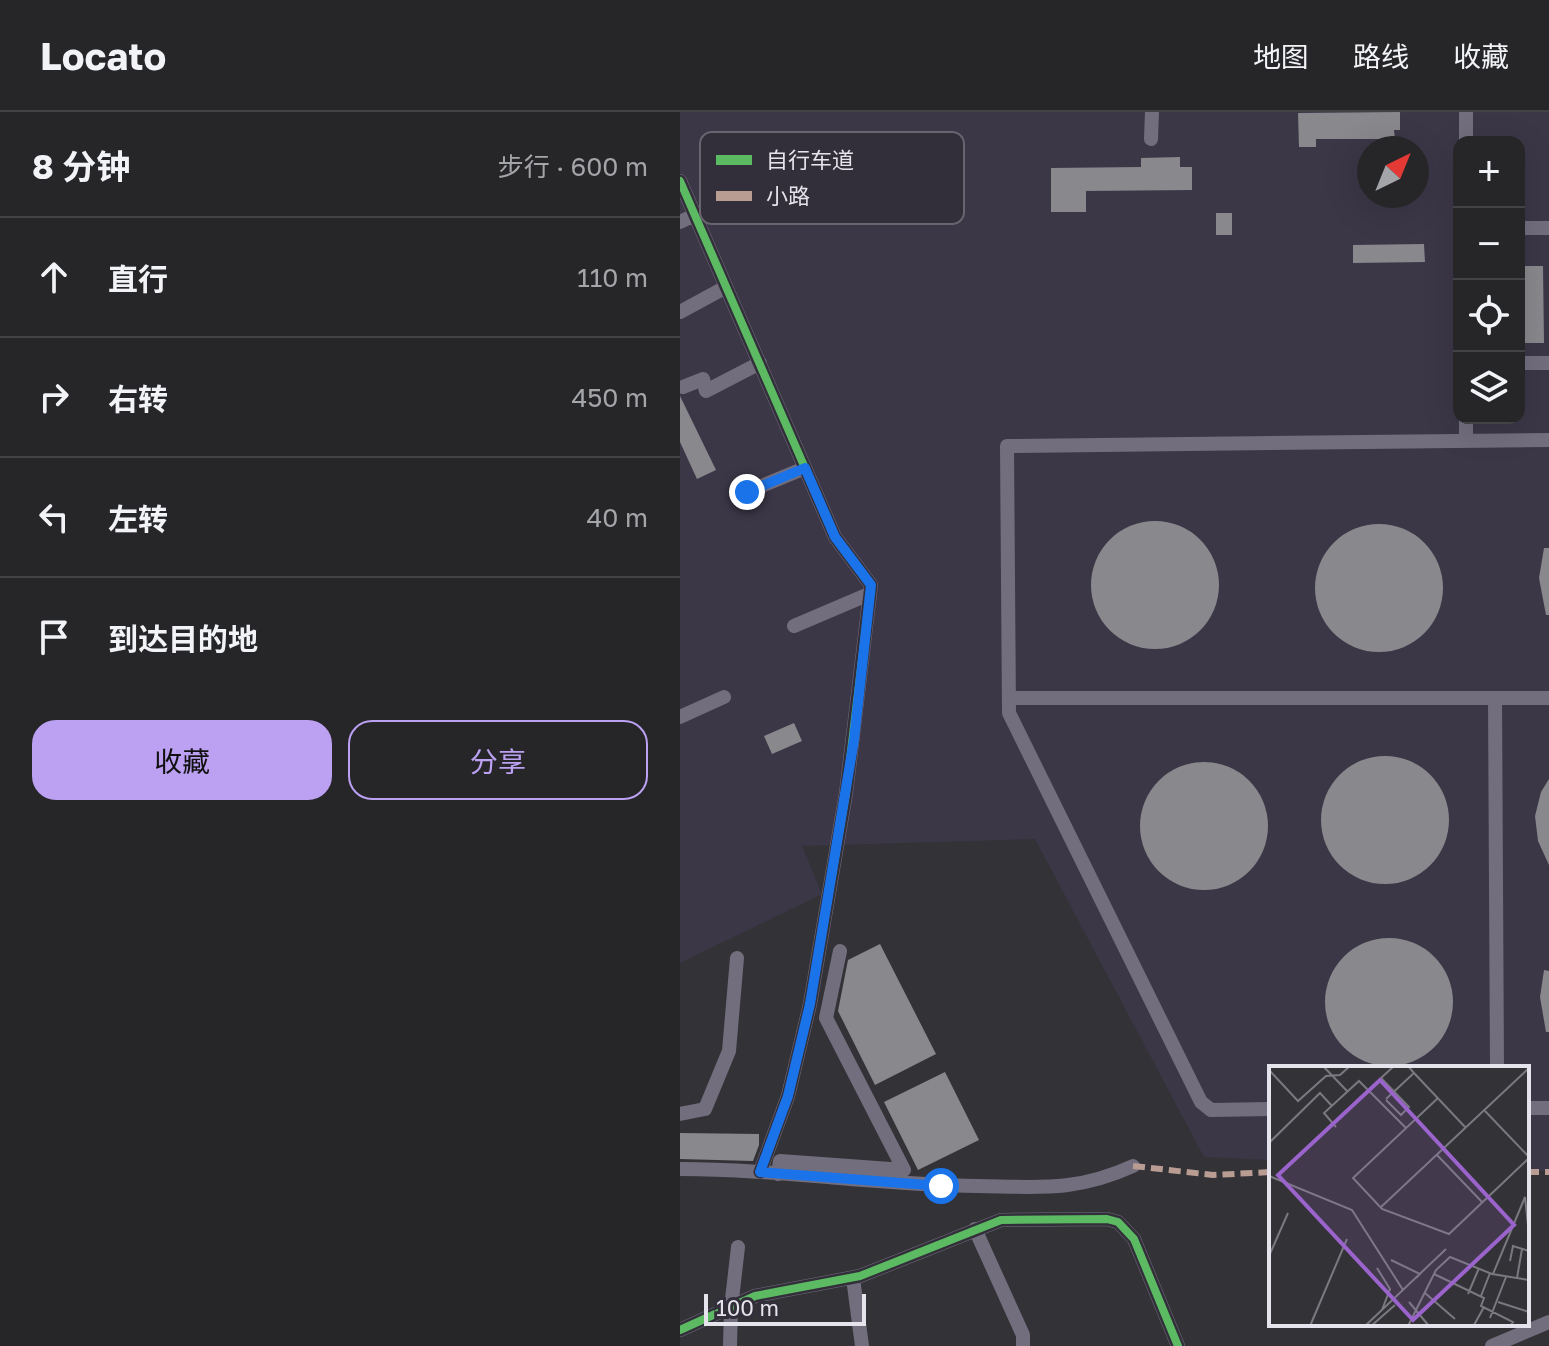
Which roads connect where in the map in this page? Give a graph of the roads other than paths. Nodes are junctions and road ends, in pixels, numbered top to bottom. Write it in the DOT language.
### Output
graph roads {
  1 [pos="1152,112"];
  2 [pos="1466,112"];
  3 [pos="1466,136"];
  4 [pos="1151,139"];
  5 [pos="680,181"];
  6 [pos="695,215"];
  7 [pos="680,222"];
  8 [pos="1525,228"];
  9 [pos="1549,228"];
  10 [pos="726,287"];
  11 [pos="680,312"];
  12 [pos="760,363"];
  13 [pos="1525,363"];
  14 [pos="1549,363"];
  15 [pos="683,387"];
  16 [pos="1466,424"];
  17 [pos="1549,440"];
  18 [pos="1466,441"];
  19 [pos="805,468"];
  20 [pos="747,492"];
  21 [pos="869,594"];
  22 [pos="794,626"];
  23 [pos="724,697"];
  24 [pos="1009,698"];
  25 [pos="1495,698"];
  26 [pos="1549,698"];
  27 [pos="680,717"];
  28 [pos="840,951"];
  29 [pos="737,958"];
  30 [pos="1497,1066"];
  31 [pos="1269,1109"];
  32 [pos="680,1114"];
  33 [pos="1133,1166"];
  34 [pos="680,1169"];
  35 [pos="760,1172"];
  36 [pos="778,1174"];
  37 [pos="975,1229"];
  38 [pos="738,1247"];
  39 [pos="853,1278"];
  40 [pos="731,1308"];
  41 [pos="1549,1322"];
  42 [pos="680,1330"];
  43 [pos="730,1346"];
  44 [pos="862,1346"];
  45 [pos="1023,1346"];
  46 [pos="1178,1346"];
  47 [pos="1492,1346"];
  1 -- 4 [label="street"];
  2 -- 3 [label="street"];
  5 -- 6 [label="street"];
  6 -- 7 [label="street"];
  6 -- 10 [label="street"];
  8 -- 9 [label="street"];
  10 -- 11 [label="street"];
  10 -- 12 [label="street"];
  12 -- 15 [label="street"];
  12 -- 19 [label="street"];
  13 -- 14 [label="street"];
  16 -- 18 [label="street"];
  17 -- 18 [label="street"];
  18 -- 24 [label="street"];
  19 -- 20 [label="street"];
  19 -- 21 [label="street"];
  21 -- 22 [label="street"];
  21 -- 35 [label="street"];
  23 -- 27 [label="street"];
  24 -- 25 [label="street"];
  24 -- 31 [label="street"];
  25 -- 26 [label="street"];
  25 -- 30 [label="street"];
  28 -- 36 [label="street"];
  29 -- 32 [label="street"];
  33 -- 36 [label="street"];
  34 -- 35 [label="street"];
  35 -- 36 [label="street"];
  37 -- 39 [label="street"];
  37 -- 45 [label="street"];
  37 -- 46 [label="street"];
  38 -- 40 [label="street"];
  39 -- 40 [label="street"];
  39 -- 44 [label="street"];
  40 -- 42 [label="street"];
  40 -- 43 [label="street"];
  41 -- 47 [label="street"];
}
